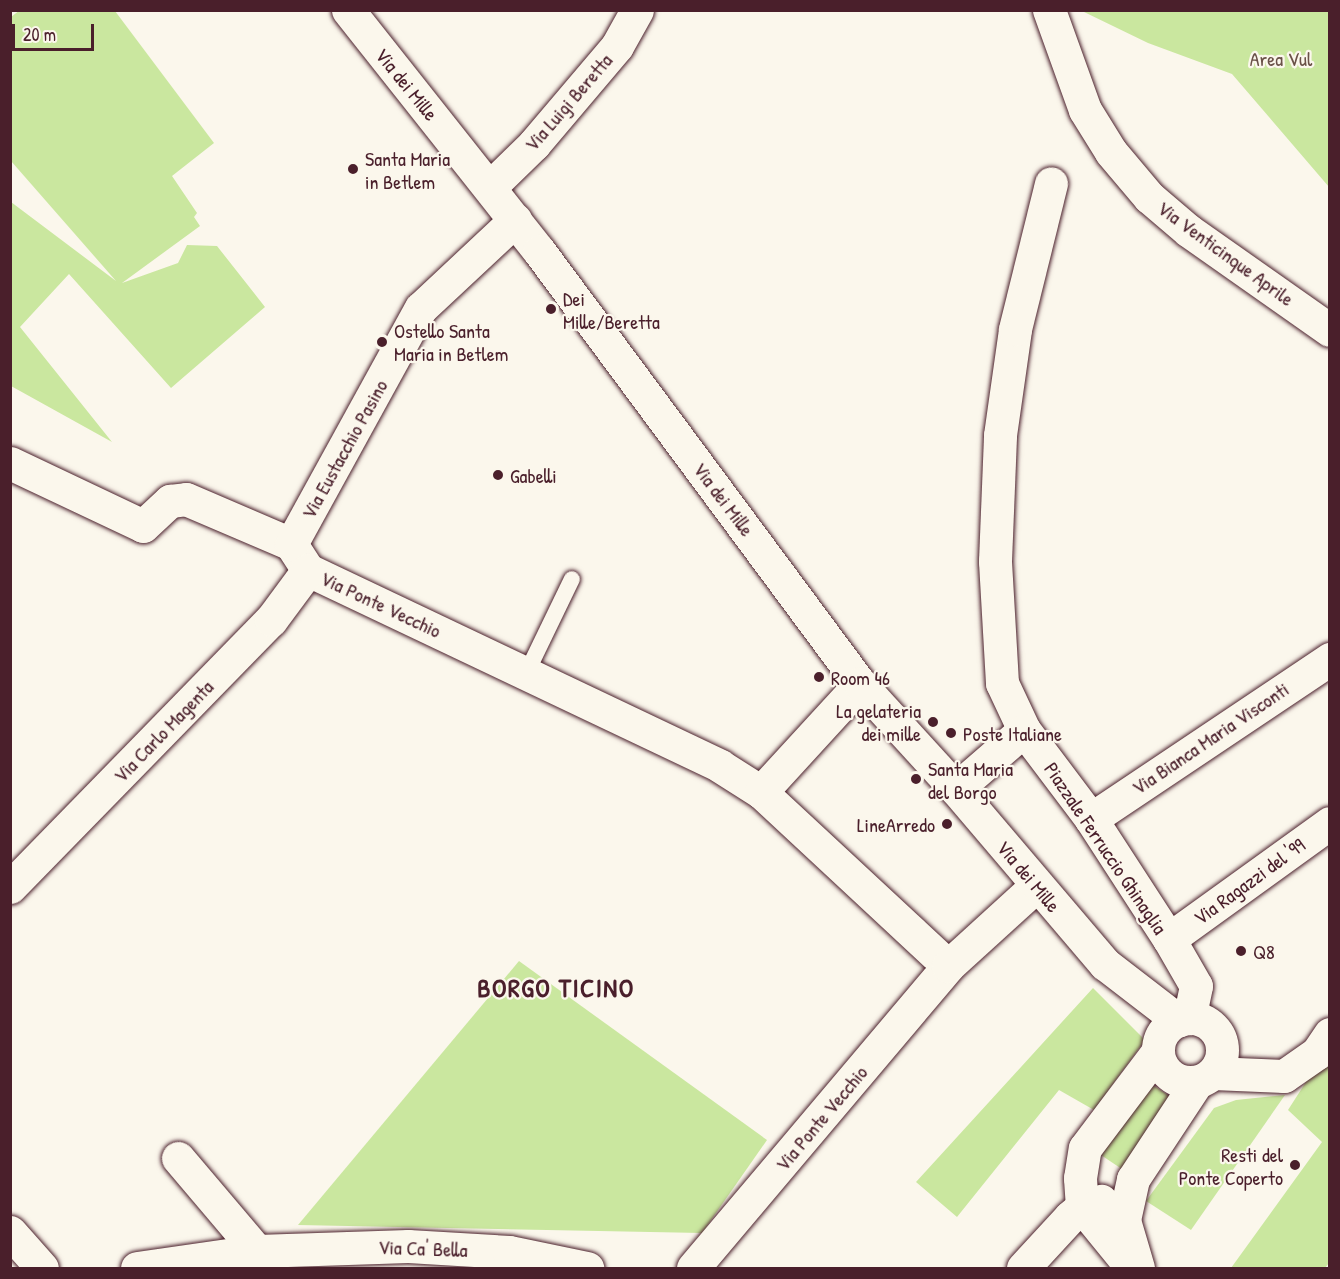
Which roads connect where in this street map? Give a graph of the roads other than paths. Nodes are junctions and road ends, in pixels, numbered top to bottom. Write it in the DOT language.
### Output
graph roads {
  1 [pos="348,10"];
  2 [pos="637,10"];
  3 [pos="1049,10"];
  4 [pos="1051,183"];
  5 [pos="490,187"];
  6 [pos="515,220"];
  7 [pos="1329,330"];
  8 [pos="10,463"];
  9 [pos="300,557"];
  10 [pos="573,579"];
  11 [pos="1329,659"];
  12 [pos="527,672"];
  13 [pos="860,684"];
  14 [pos="1024,730"];
  15 [pos="956,789"];
  16 [pos="761,792"];
  17 [pos="1091,819"];
  18 [pos="1329,823"];
  19 [pos="1036,886"];
  20 [pos="10,887"];
  21 [pos="1169,939"];
  22 [pos="948,966"];
  23 [pos="1171,1033"];
  24 [pos="1329,1034"];
  25 [pos="1211,1067"];
  26 [pos="178,1158"];
  27 [pos="1132,1181"];
  28 [pos="1082,1207"];
  29 [pos="10,1232"];
  30 [pos="257,1251"];
  31 [pos="1133,1261"];
  32 [pos="42,1269"];
  33 [pos="137,1269"];
  34 [pos="587,1269"];
  35 [pos="693,1269"];
  36 [pos="1023,1269"];
  1 -- 5 [label="street, Via dei Mille"];
  2 -- 5 [label="street, Via Luigi Beretta"];
  3 -- 7 [label="street, Via Venticinque Aprile"];
  4 -- 14 [label="street, Piazzale Ferruccio Ghinaglia"];
  5 -- 6 [label="street, Via dei Mille"];
  6 -- 9 [label="street, Via Eustacchio Pasino"];
  6 -- 13 [label="street, Via dei Mille"];
  8 -- 9 [label="street, Via Ponte Vecchio"];
  9 -- 12 [label="street, Via Ponte Vecchio"];
  9 -- 20 [label="street, Via Carlo Magenta"];
  10 -- 12 [label="lane"];
  11 -- 17 [label="street, Via Bianca Maria Visconti"];
  12 -- 16 [label="street, Via Ponte Vecchio"];
  13 -- 15 [label="street, Via dei Mille"];
  13 -- 16 [label="street"];
  14 -- 15 [label="street"];
  14 -- 17 [label="street, Piazzale Ferruccio Ghinaglia"];
  15 -- 19 [label="street, Via dei Mille"];
  16 -- 22 [label="street, Via Ponte Vecchio"];
  17 -- 21 [label="street, Piazzale Ferruccio Ghinaglia"];
  18 -- 21 [label="street, Via Ragazzi del '99"];
  19 -- 22 [label="street, Via Ponte Vecchio"];
  19 -- 23 [label="street, Via dei Mille"];
  21 -- 23 [label="street, Piazzale Ferruccio Ghinaglia"];
  22 -- 35 [label="street, Via Ponte Vecchio"];
  23 -- 25 [label="street"];
  23 -- 25 [label="street"];
  23 -- 28 [label="street, Piazzale Ferruccio Ghinaglia"];
  24 -- 25 [label="street"];
  25 -- 27 [label="street"];
  26 -- 30 [label="street"];
  27 -- 28 [label="street"];
  27 -- 31 [label="street"];
  28 -- 31 [label="street"];
  28 -- 36 [label="street"];
  29 -- 32 [label="street"];
  30 -- 33 [label="street, Via Ca' Bella"];
  30 -- 34 [label="street, Via Ca' Bella"];
}
